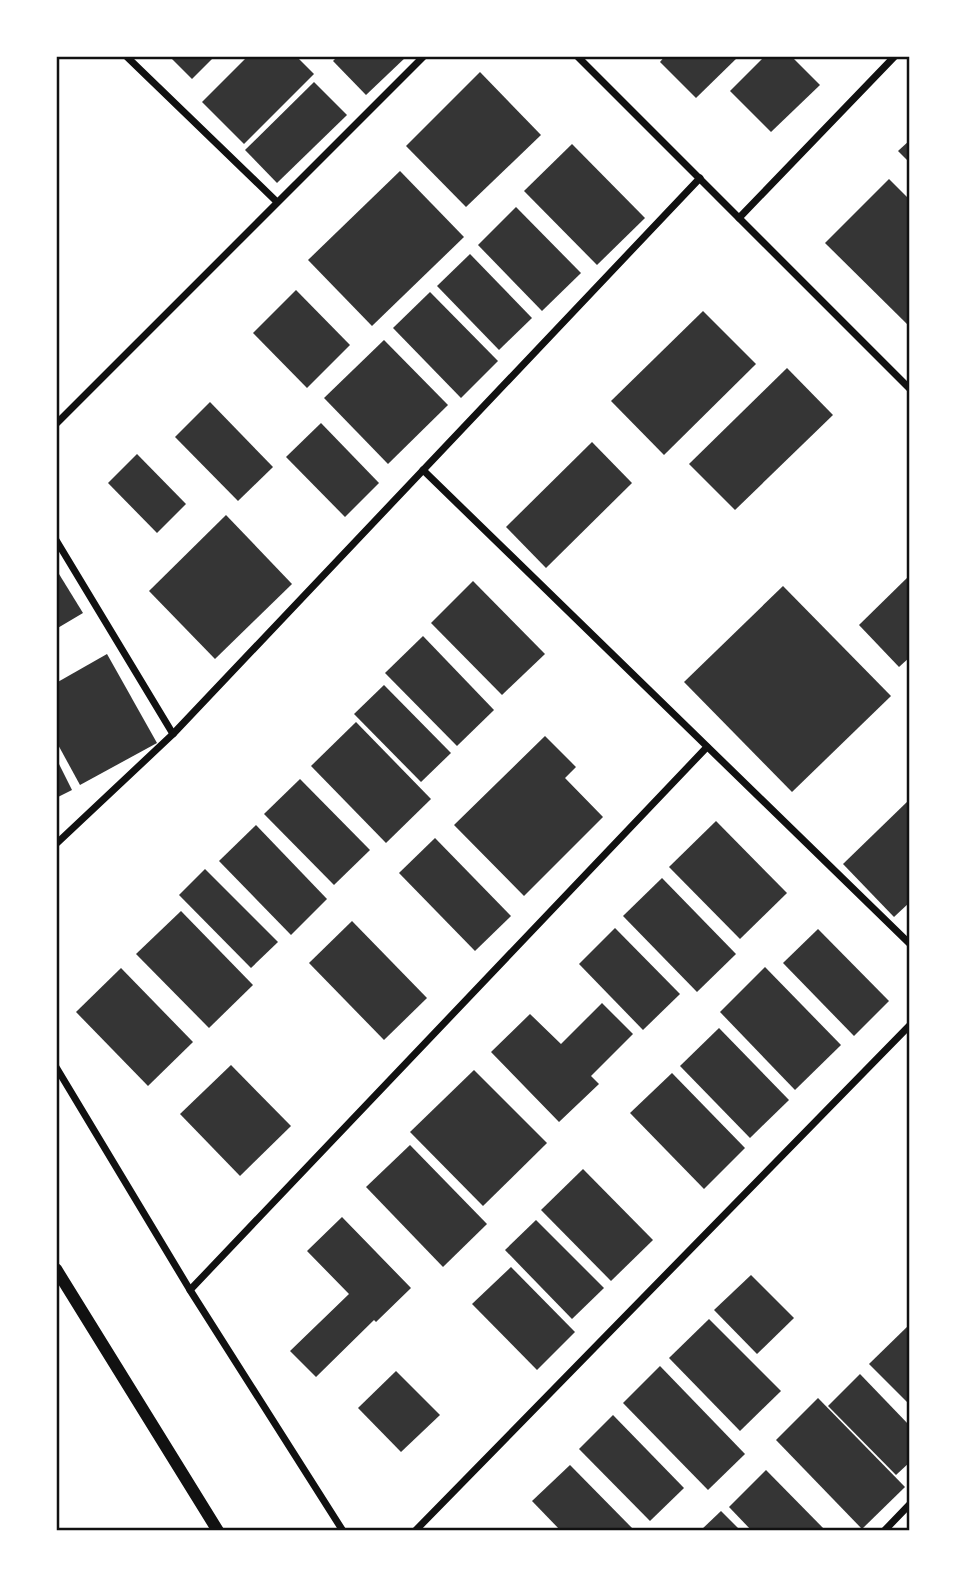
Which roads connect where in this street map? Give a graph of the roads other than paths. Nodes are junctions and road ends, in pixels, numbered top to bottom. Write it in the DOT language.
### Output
graph roads {
  1 [pos="126,56"];
  2 [pos="425,56"];
  3 [pos="578,56"];
  4 [pos="895,56"];
  5 [pos="700,178"];
  6 [pos="276,201"];
  7 [pos="739,218"];
  8 [pos="910,389"];
  9 [pos="56,424"];
  10 [pos="423,470"];
  11 [pos="56,540"];
  12 [pos="173,734"];
  13 [pos="707,747"];
  14 [pos="56,844"];
  15 [pos="910,944"];
  16 [pos="910,1026"];
  17 [pos="56,1067"];
  18 [pos="56,1269"];
  19 [pos="190,1290"];
  20 [pos="910,1504"];
  21 [pos="218,1531"];
  22 [pos="343,1531"];
  23 [pos="415,1531"];
  24 [pos="884,1531"];
  1 -- 6 [label="street"];
  2 -- 6 [label="street"];
  3 -- 5 [label="street"];
  4 -- 7 [label="street"];
  5 -- 7 [label="street"];
  5 -- 10 [label="street"];
  6 -- 9 [label="street"];
  7 -- 8 [label="street"];
  10 -- 12 [label="street"];
  10 -- 13 [label="street"];
  11 -- 12 [label="street"];
  12 -- 14 [label="street"];
  13 -- 15 [label="street"];
  13 -- 19 [label="street"];
  16 -- 23 [label="street"];
  17 -- 19 [label="street"];
  18 -- 21 [label="street"];
  19 -- 22 [label="street"];
  20 -- 24 [label="street"];
}
